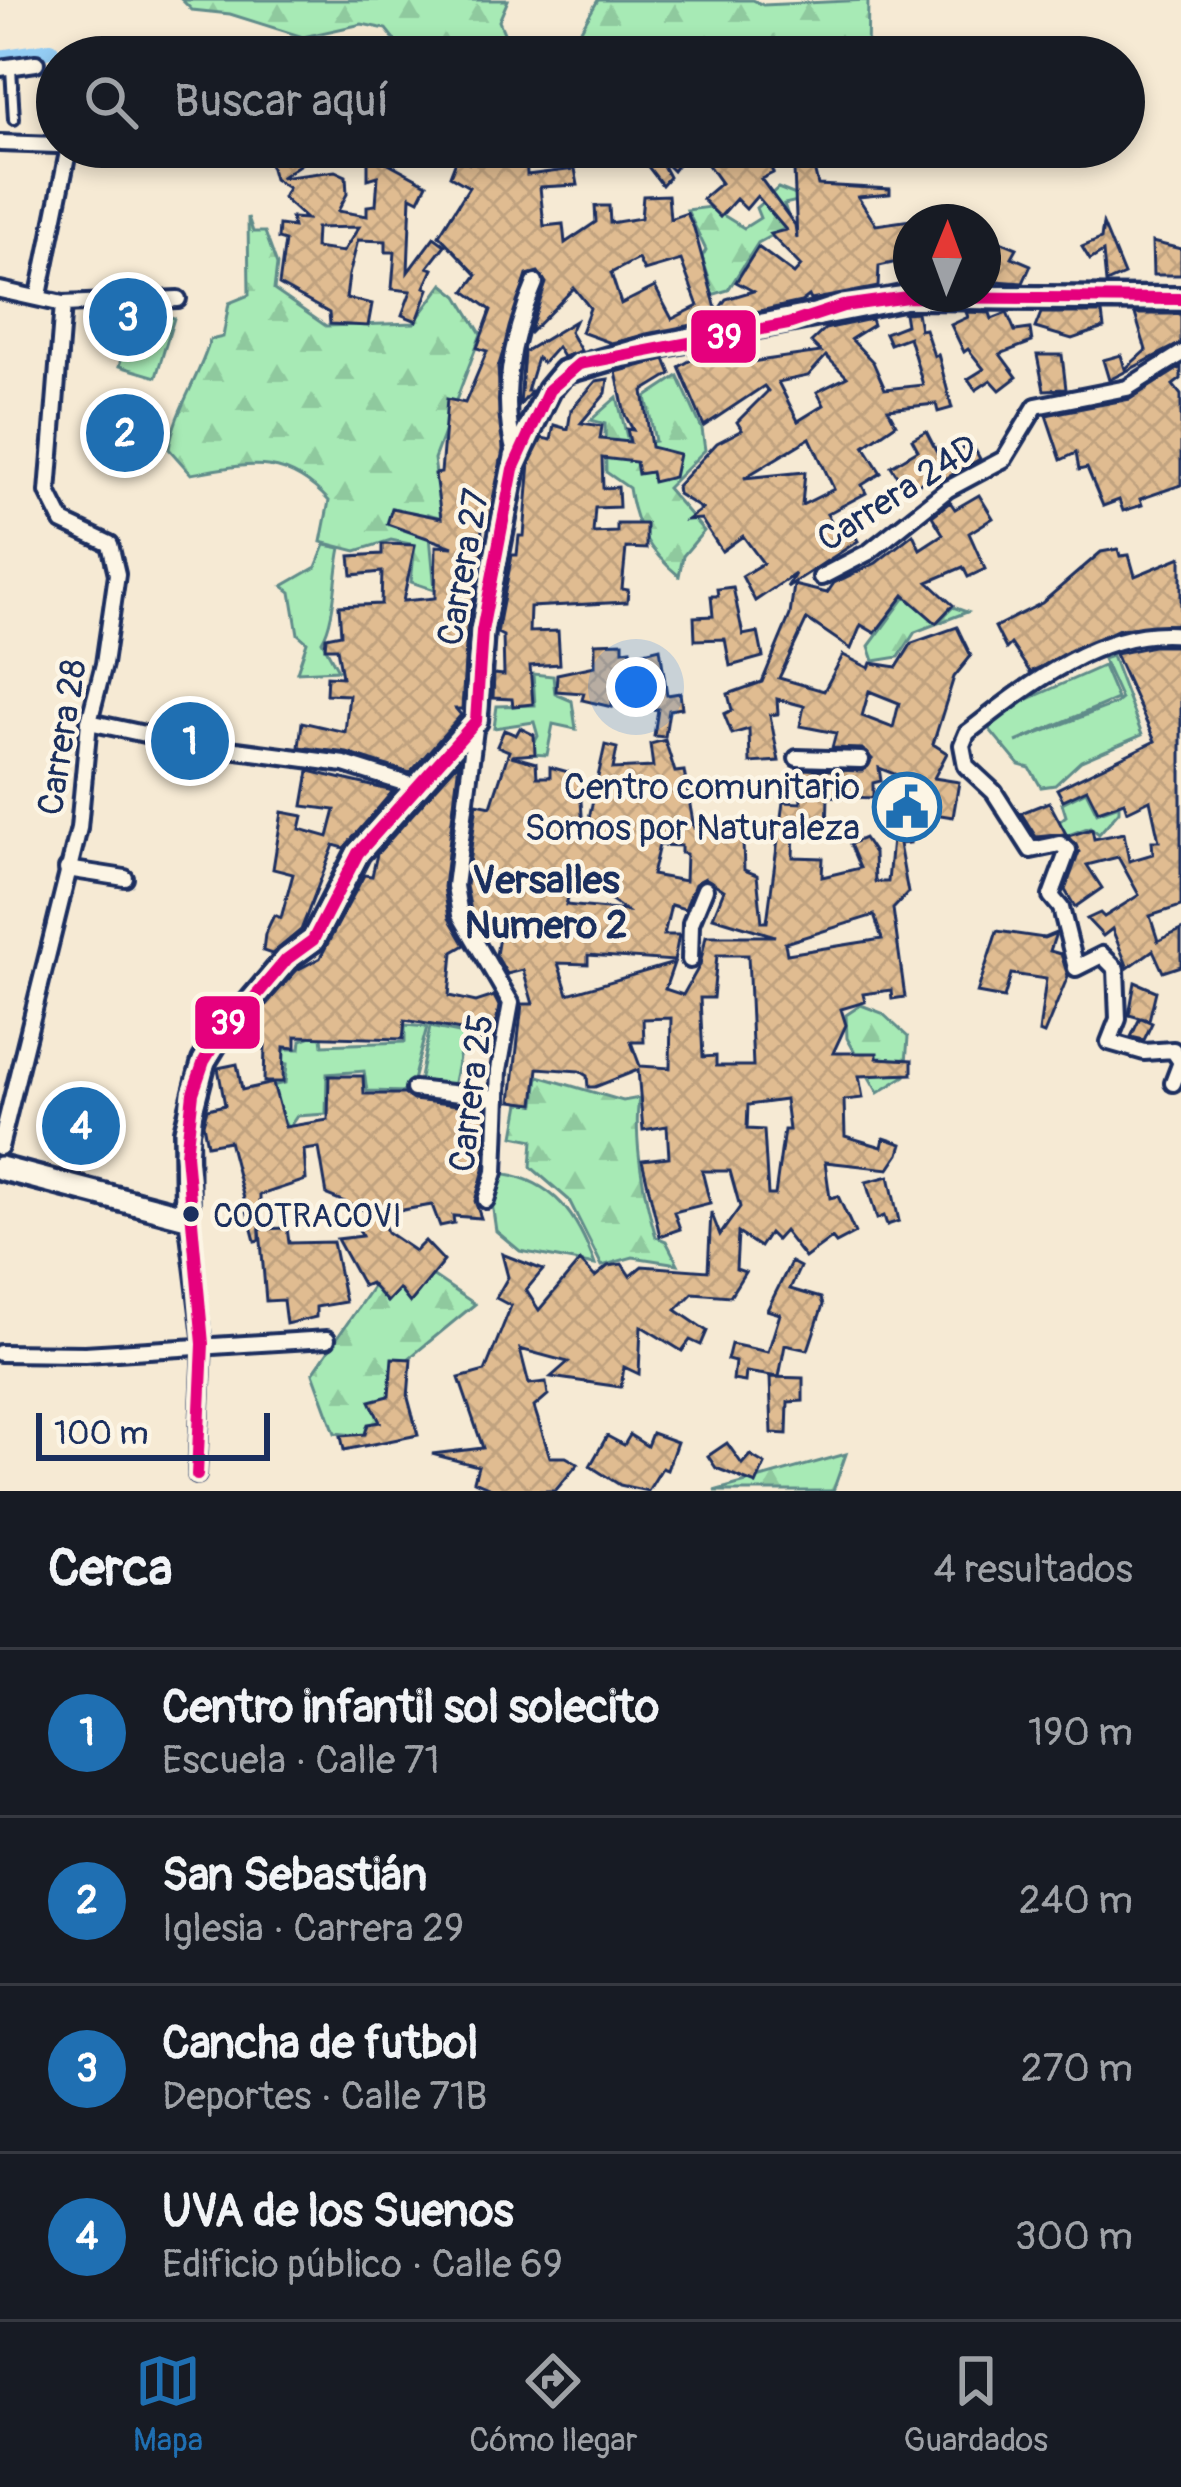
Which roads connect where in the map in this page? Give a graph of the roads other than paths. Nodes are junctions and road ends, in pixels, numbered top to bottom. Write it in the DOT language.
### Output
graph roads {
  1 [pos="36,63"];
  2 [pos="5,67"];
  3 [pos="14,119"];
  4 [pos="0,143"];
  5 [pos="36,145"];
  6 [pos="67,168"];
  7 [pos="535,283"];
  8 [pos="0,290"];
  9 [pos="39,295"];
  10 [pos="1181,298"];
  11 [pos="178,299"];
  12 [pos="63,304"];
  13 [pos="1181,354"];
  14 [pos="516,457"];
  15 [pos="821,577"];
  16 [pos="1176,635"];
  17 [pos="476,721"];
  18 [pos="89,722"];
  19 [pos="797,758"];
  20 [pos="861,760"];
  21 [pos="417,787"];
  22 [pos="68,869"];
  23 [pos="125,878"];
  24 [pos="705,890"];
  25 [pos="690,960"];
  26 [pos="1173,1083"];
  27 [pos="414,1089"];
  28 [pos="498,1098"];
  29 [pos="0,1148"];
  30 [pos="0,1168"];
  31 [pos="486,1200"];
  32 [pos="187,1217"];
  33 [pos="327,1339"];
  34 [pos="202,1344"];
  35 [pos="0,1353"];
  36 [pos="196,1475"];
  1 -- 2 [label="street"];
  2 -- 3 [label="lane"];
  4 -- 5 [label="street"];
  6 -- 9 [label="street"];
  7 -- 14 [label="street"];
  8 -- 9 [label="street"];
  9 -- 12 [label="street"];
  10 -- 14 [label="street, Carrera 27"];
  11 -- 12 [label="street"];
  12 -- 18 [label="street, Carrera 28"];
  13 -- 15 [label="street, Carrera 24D"];
  14 -- 17 [label="street, Carrera 27"];
  16 -- 26 [label="street"];
  17 -- 21 [label="street"];
  17 -- 28 [label="street, Carrera 25"];
  18 -- 21 [label="street"];
  18 -- 22 [label="street, Carrera 28"];
  19 -- 20 [label="street"];
  21 -- 32 [label="street"];
  22 -- 23 [label="street"];
  22 -- 29 [label="street, Carrera 28"];
  24 -- 25 [label="street"];
  27 -- 28 [label="street"];
  28 -- 31 [label="street, Carrera 25"];
  30 -- 32 [label="street"];
  32 -- 34 [label="street"];
  33 -- 34 [label="street"];
  34 -- 35 [label="street"];
  34 -- 36 [label="street"];
}
